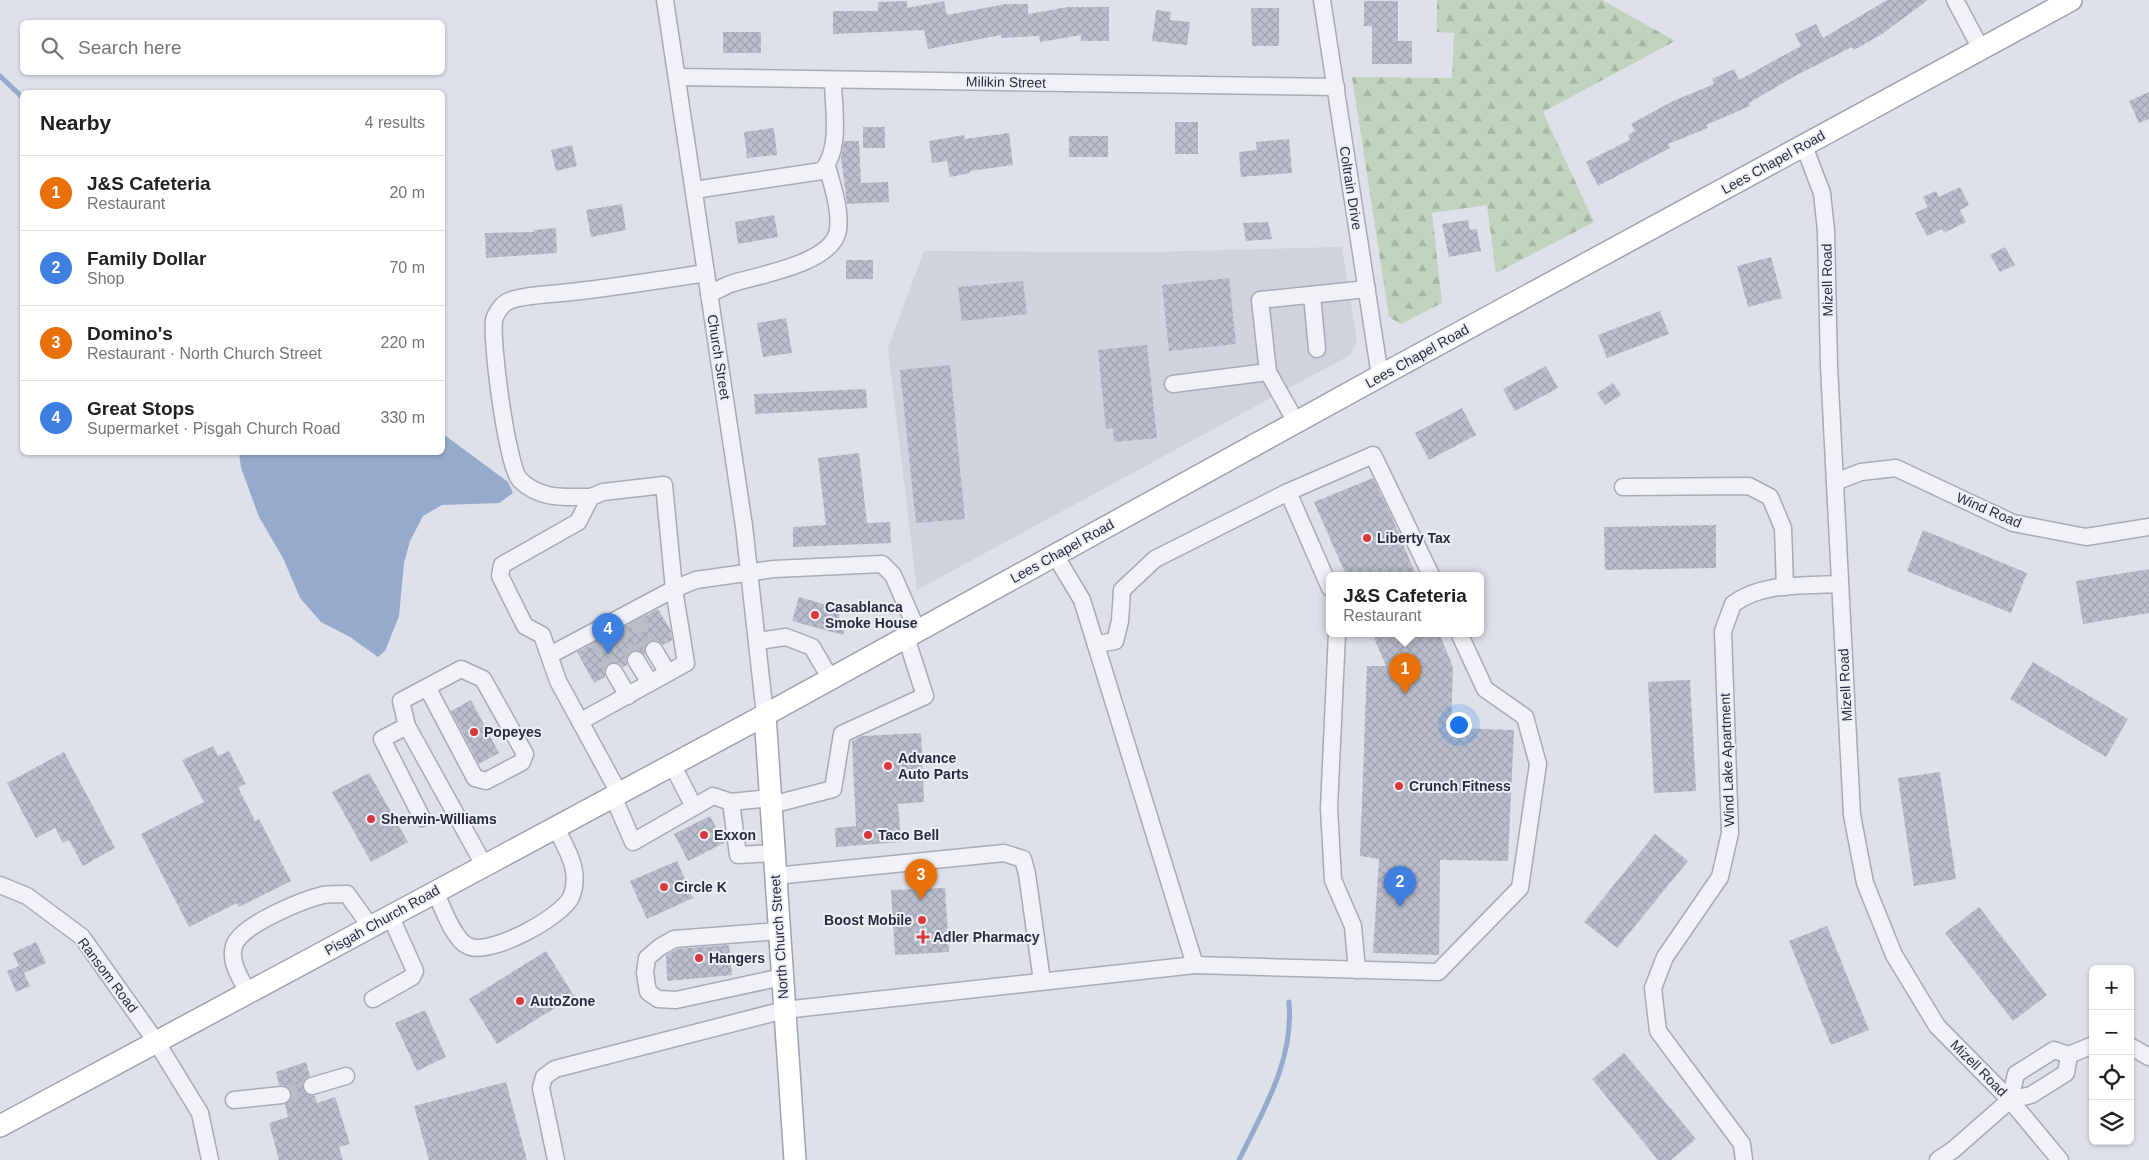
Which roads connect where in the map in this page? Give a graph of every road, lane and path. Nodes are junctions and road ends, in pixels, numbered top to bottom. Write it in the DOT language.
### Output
graph roads {
  1 [pos="665,0"];
  2 [pos="1322,0"];
  3 [pos="1956,0"];
  4 [pos="2072,0"];
  5 [pos="1981,50"];
  6 [pos="677,77"];
  7 [pos="834,80"];
  8 [pos="1336,87"];
  9 [pos="1804,146"];
  10 [pos="827,166"];
  11 [pos="694,190"];
  12 [pos="706,273"];
  13 [pos="1367,289"];
  14 [pos="709,294"];
  15 [pos="1312,295"];
  16 [pos="1317,349"];
  17 [pos="1268,372"];
  18 [pos="1380,376"];
  19 [pos="1173,384"];
  20 [pos="1296,422"];
  21 [pos="1835,482"];
  22 [pos="1623,487"];
  23 [pos="1288,492"];
  24 [pos="591,497"];
  25 [pos="2149,527"];
  26 [pos="1055,555"];
  27 [pos="1430,572"];
  28 [pos="750,574"];
  29 [pos="1326,579"];
  30 [pos="1840,584"];
  31 [pos="1785,587"];
  32 [pos="674,588"];
  33 [pos="912,633"];
  34 [pos="1337,637"];
  35 [pos="1461,637"];
  36 [pos="757,641"];
  37 [pos="1097,644"];
  38 [pos="654,650"];
  39 [pos="550,655"];
  40 [pos="636,660"];
  41 [pos="614,672"];
  42 [pos="668,673"];
  43 [pos="830,678"];
  44 [pos="650,683"];
  45 [pos="427,687"];
  46 [pos="628,696"];
  47 [pos="765,715"];
  48 [pos="581,721"];
  49 [pos="408,726"];
  50 [pos="672,764"];
  51 [pos="616,794"];
  52 [pos="731,802"];
  53 [pos="770,802"];
  54 [pos="694,807"];
  55 [pos="422,818"];
  56 [pos="555,826"];
  57 [pos="774,852"];
  58 [pos="484,865"];
  59 [pos="775,876"];
  60 [pos="0,885"];
  61 [pos="435,891"];
  62 [pos="390,915"];
  63 [pos="370,926"];
  64 [pos="779,932"];
  65 [pos="1195,965"];
  66 [pos="1357,970"];
  67 [pos="782,977"];
  68 [pos="1042,982"];
  69 [pos="248,993"];
  70 [pos="373,999"];
  71 [pos="784,1010"];
  72 [pos="157,1043"];
  73 [pos="2089,1047"];
  74 [pos="2134,1048"];
  75 [pos="2069,1055"];
  76 [pos="2149,1056"];
  77 [pos="346,1076"];
  78 [pos="312,1086"];
  79 [pos="282,1095"];
  80 [pos="234,1100"];
  81 [pos="2010,1100"];
  82 [pos="0,1126"];
  83 [pos="210,1160"];
  84 [pos="556,1160"];
  85 [pos="795,1160"];
  86 [pos="1744,1160"];
  87 [pos="1938,1160"];
  88 [pos="2060,1160"];
  1 -- 6 [label="street, Church Street"];
  2 -- 8 [label="street, Coltrain Drive"];
  3 -- 5 [label="street"];
  4 -- 5 [label="main road, Lees Chapel Road"];
  5 -- 9 [label="main road, Lees Chapel Road"];
  6 -- 7 [label="street, Milikin Street"];
  6 -- 11 [label="street, Church Street"];
  7 -- 8 [label="street, Milikin Street"];
  7 -- 10 [label="street"];
  8 -- 13 [label="street, Coltrain Drive"];
  9 -- 18 [label="main road, Lees Chapel Road"];
  9 -- 21 [label="street, Mizell Road"];
  10 -- 11 [label="street"];
  10 -- 14 [label="street"];
  11 -- 12 [label="street, Church Street"];
  12 -- 14 [label="street, Church Street"];
  12 -- 24 [label="street"];
  13 -- 15 [label="street"];
  13 -- 18 [label="street, Coltrain Drive"];
  14 -- 28 [label="street, Church Street"];
  15 -- 16 [label="street"];
  15 -- 17 [label="street"];
  17 -- 19 [label="street"];
  17 -- 20 [label="street"];
  18 -- 20 [label="main road, Lees Chapel Road"];
  20 -- 26 [label="main road, Lees Chapel Road"];
  21 -- 25 [label="street, Wind Road"];
  21 -- 30 [label="street, Mizell Road"];
  22 -- 31 [label="street"];
  23 -- 27 [label="street"];
  23 -- 29 [label="street"];
  23 -- 37 [label="street"];
  24 -- 32 [label="street"];
  24 -- 39 [label="street"];
  26 -- 33 [label="main road, Lees Chapel Road"];
  26 -- 37 [label="street"];
  28 -- 32 [label="street"];
  28 -- 33 [label="street"];
  28 -- 36 [label="street, Church Street"];
  30 -- 31 [label="street, Wind Lake Apartment"];
  30 -- 81 [label="street, Mizell Road"];
  31 -- 86 [label="street, Wind Lake Apartment"];
  32 -- 39 [label="street"];
  32 -- 42 [label="street"];
  33 -- 43 [label="main road, Lees Chapel Road"];
  33 -- 53 [label="street"];
  34 -- 66 [label="street"];
  35 -- 66 [label="street"];
  36 -- 43 [label="street"];
  36 -- 47 [label="street, Church Street"];
  37 -- 65 [label="street"];
  38 -- 42 [label="street"];
  39 -- 48 [label="street"];
  40 -- 44 [label="street"];
  41 -- 46 [label="street"];
  42 -- 44 [label="street"];
  43 -- 47 [label="main road, Lees Chapel Road"];
  44 -- 46 [label="street"];
  45 -- 45 [label="street"];
  45 -- 49 [label="street"];
  46 -- 48 [label="street"];
  47 -- 50 [label="main road, Pisgah Church Road"];
  47 -- 53 [label="main road, North Church Street"];
  48 -- 51 [label="street"];
  49 -- 55 [label="street"];
  49 -- 58 [label="street"];
  50 -- 51 [label="main road, Pisgah Church Road"];
  50 -- 54 [label="street"];
  51 -- 54 [label="street"];
  51 -- 56 [label="main road, Pisgah Church Road"];
  52 -- 53 [label="street"];
  52 -- 54 [label="street"];
  52 -- 57 [label="street"];
  53 -- 57 [label="main road, North Church Street"];
  56 -- 58 [label="main road, Pisgah Church Road"];
  56 -- 61 [label="street"];
  57 -- 59 [label="main road, North Church Street"];
  58 -- 61 [label="main road, Pisgah Church Road"];
  59 -- 64 [label="main road, North Church Street"];
  59 -- 68 [label="street"];
  60 -- 72 [label="street, Ransom Road"];
  61 -- 62 [label="main road, Pisgah Church Road"];
  62 -- 63 [label="main road, Pisgah Church Road"];
  62 -- 70 [label="street"];
  63 -- 69 [label="main road, Pisgah Church Road"];
  63 -- 69 [label="street"];
  64 -- 67 [label="main road, North Church Street"];
  64 -- 67 [label="street"];
  65 -- 66 [label="street"];
  65 -- 68 [label="street"];
  67 -- 71 [label="main road, North Church Street"];
  68 -- 71 [label="street"];
  69 -- 72 [label="main road, Pisgah Church Road"];
  71 -- 84 [label="street"];
  71 -- 85 [label="main road, North Church Street"];
  72 -- 82 [label="main road, Pisgah Church Road"];
  72 -- 83 [label="street, Ransom Road"];
  73 -- 75 [label="street"];
  74 -- 76 [label="street"];
  75 -- 81 [label="street"];
  75 -- 81 [label="street"];
  77 -- 78 [label="street"];
  79 -- 80 [label="street"];
  81 -- 87 [label="street"];
  81 -- 88 [label="street, Mizell Road"];
}
